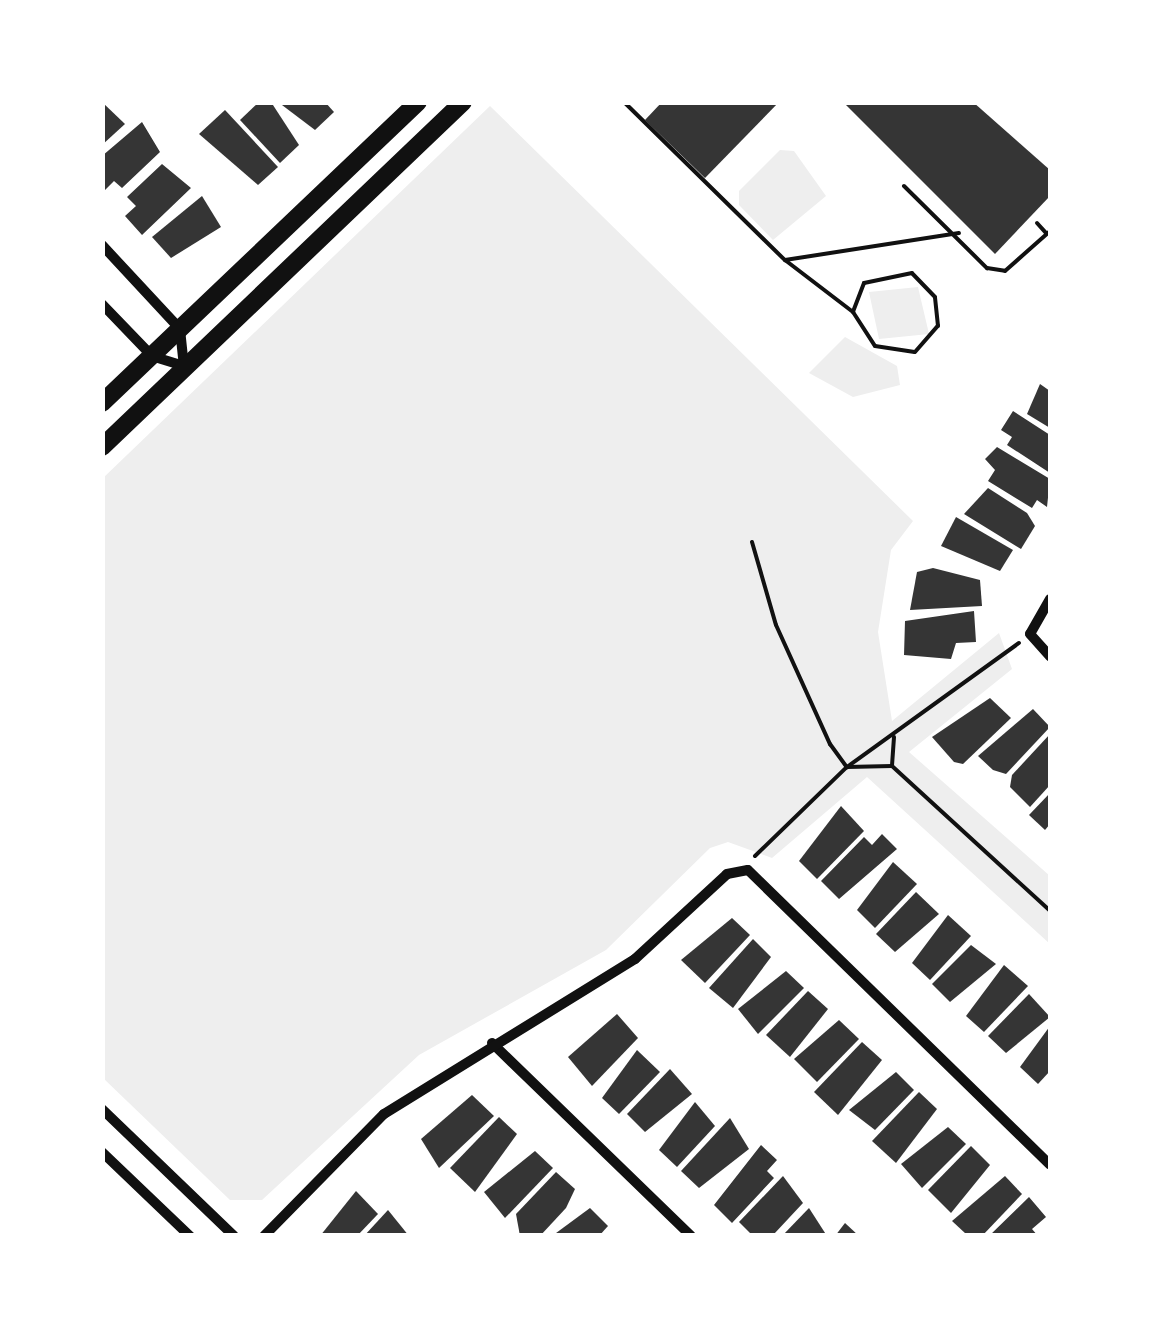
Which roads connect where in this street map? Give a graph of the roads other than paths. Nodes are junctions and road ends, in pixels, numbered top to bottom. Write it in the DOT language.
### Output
graph roads {
  1 [pos="418,102"];
  2 [pos="463,102"];
  3 [pos="102,245"];
  4 [pos="102,304"];
  5 [pos="180,330"];
  6 [pos="152,356"];
  7 [pos="184,366"];
  8 [pos="102,402"];
  9 [pos="102,447"];
  10 [pos="1050,600"];
  11 [pos="1050,656"];
  12 [pos="492,1043"];
  13 [pos="102,1109"];
  14 [pos="102,1152"];
  15 [pos="1050,1165"];
  16 [pos="190,1236"];
  17 [pos="234,1236"];
  18 [pos="264,1236"];
  19 [pos="690,1236"];
  1 -- 5 [label="street"];
  2 -- 7 [label="street"];
  3 -- 5 [label="street"];
  4 -- 6 [label="street"];
  5 -- 6 [label="street"];
  5 -- 7 [label="street"];
  6 -- 7 [label="street"];
  6 -- 8 [label="street"];
  7 -- 9 [label="street"];
  10 -- 11 [label="street"];
  12 -- 15 [label="street"];
  12 -- 18 [label="street"];
  12 -- 19 [label="street"];
  13 -- 17 [label="street"];
  14 -- 16 [label="street"];
}
